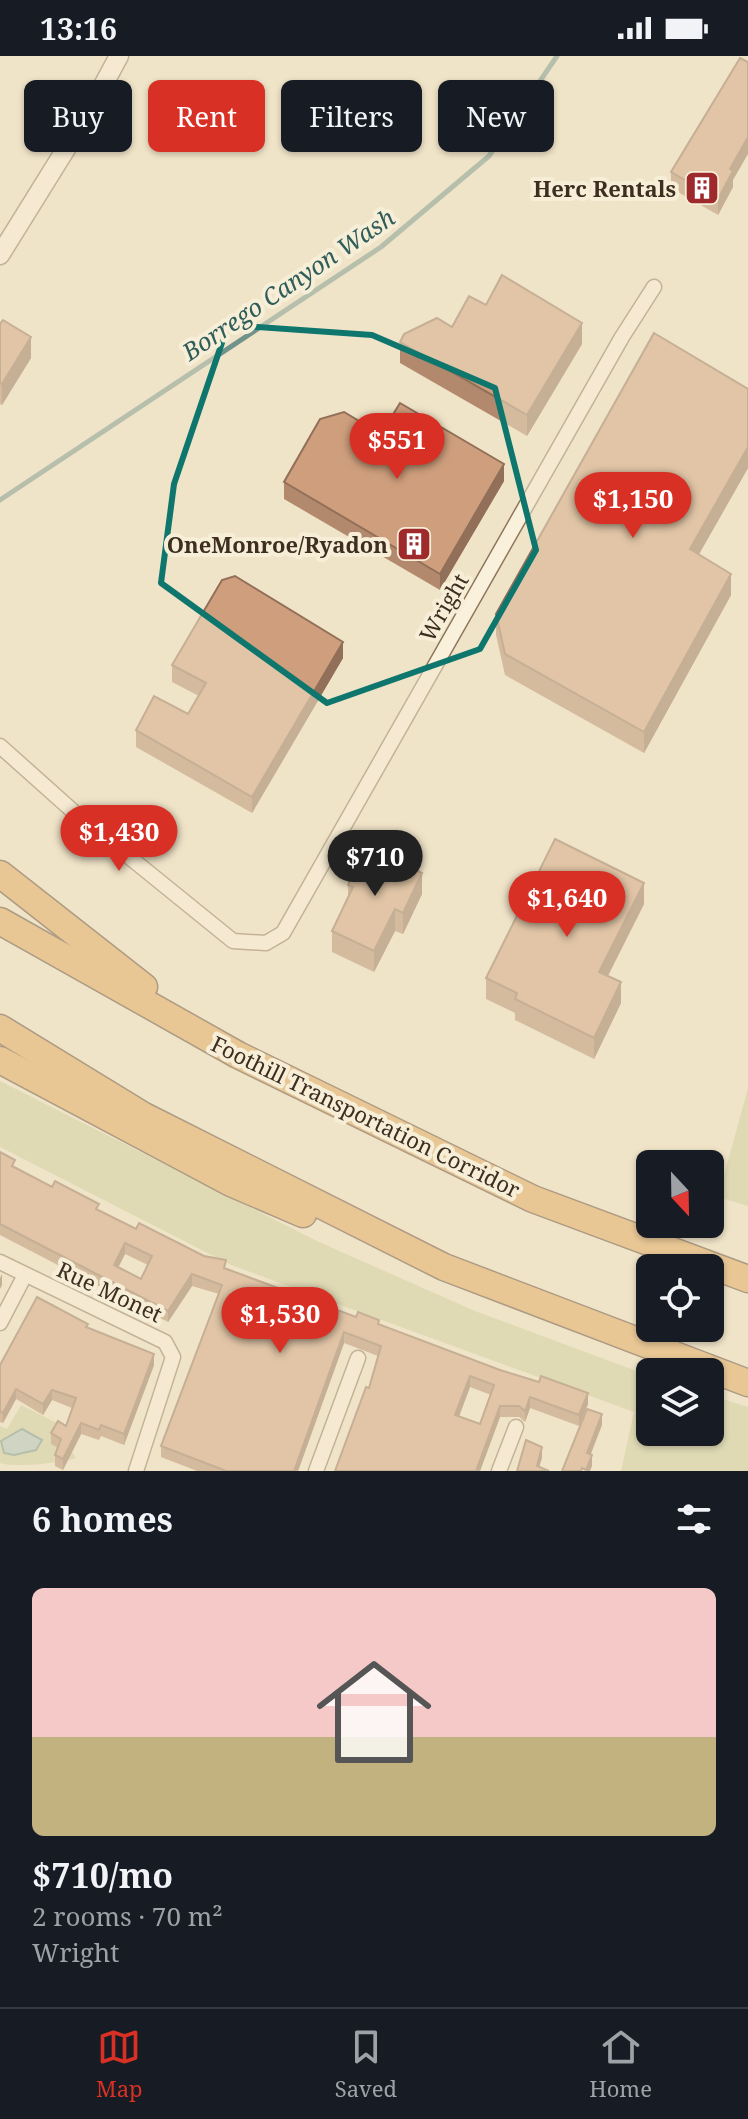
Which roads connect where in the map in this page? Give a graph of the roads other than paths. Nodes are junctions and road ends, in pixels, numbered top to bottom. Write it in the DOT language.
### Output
graph roads {
  1 [pos="119,56"];
  2 [pos="0,255"];
  3 [pos="654,287"];
  4 [pos="0,746"];
  5 [pos="0,874"];
  6 [pos="0,921"];
  7 [pos="0,1028"];
  8 [pos="238,1055"];
  9 [pos="0,1060"];
  10 [pos="0,1262"];
  11 [pos="444,1267"];
  12 [pos="25,1275"];
  13 [pos="748,1279"];
  14 [pos="0,1323"];
  15 [pos="358,1358"];
  16 [pos="748,1383"];
  17 [pos="516,1427"];
  18 [pos="136,1471"];
  19 [pos="316,1471"];
  20 [pos="499,1471"];
  1 -- 2 [label="street"];
  3 -- 4 [label="street, Wright"];
  5 -- 8 [label="highway"];
  6 -- 8 [label="highway, Foothill Transportation Corridor"];
  7 -- 11 [label="highway"];
  8 -- 13 [label="highway, Foothill Transportation Corridor"];
  9 -- 11 [label="highway"];
  10 -- 12 [label="street, Rue Monet"];
  11 -- 16 [label="highway"];
  12 -- 14 [label="street"];
  12 -- 18 [label="street, Rue Monet"];
  15 -- 19 [label="street"];
  17 -- 20 [label="street"];
}
